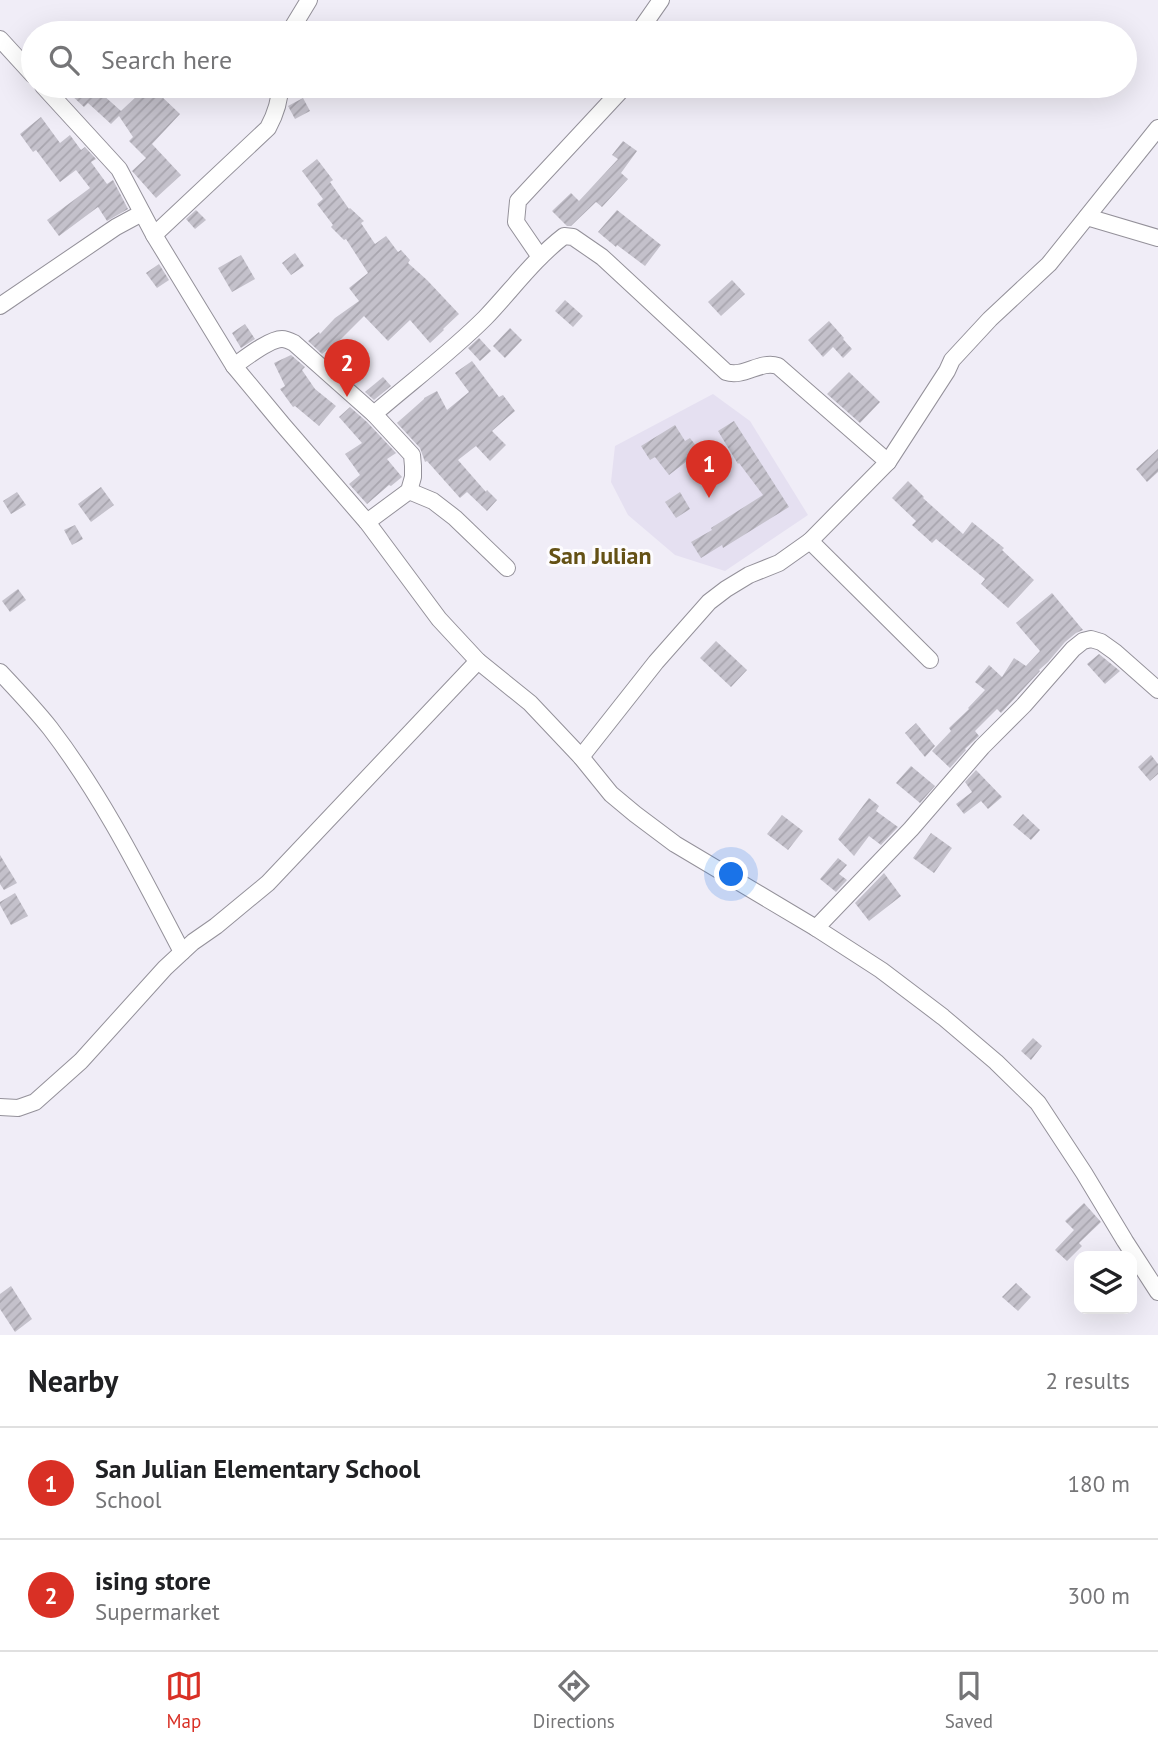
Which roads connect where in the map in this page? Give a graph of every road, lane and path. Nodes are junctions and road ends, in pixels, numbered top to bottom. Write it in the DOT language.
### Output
graph roads {
  1 [pos="309,0"];
  2 [pos="661,0"];
  3 [pos="296,21"];
  4 [pos="646,21"];
  5 [pos="0,39"];
  6 [pos="21,62"];
  7 [pos="54,98"];
  8 [pos="279,98"];
  9 [pos="614,98"];
  10 [pos="1158,128"];
  11 [pos="142,213"];
  12 [pos="1087,217"];
  13 [pos="154,235"];
  14 [pos="1158,238"];
  15 [pos="540,257"];
  16 [pos="0,306"];
  17 [pos="234,366"];
  18 [pos="374,414"];
  19 [pos="888,462"];
  20 [pos="409,491"];
  21 [pos="367,522"];
  22 [pos="810,541"];
  23 [pos="506,568"];
  24 [pos="930,660"];
  25 [pos="478,661"];
  26 [pos="0,672"];
  27 [pos="1158,690"];
  28 [pos="581,757"];
  29 [pos="816,928"];
  30 [pos="182,952"];
  31 [pos="0,1107"];
  32 [pos="1158,1291"];
  1 -- 3 [label="street"];
  2 -- 4 [label="street"];
  5 -- 6 [label="street"];
  7 -- 11 [label="street"];
  8 -- 13 [label="street"];
  9 -- 15 [label="street"];
  10 -- 12 [label="street"];
  11 -- 13 [label="street"];
  11 -- 16 [label="street"];
  12 -- 14 [label="street"];
  12 -- 19 [label="street"];
  13 -- 17 [label="street"];
  15 -- 18 [label="street"];
  15 -- 19 [label="street"];
  17 -- 18 [label="street"];
  17 -- 21 [label="street"];
  18 -- 20 [label="street"];
  19 -- 22 [label="street"];
  20 -- 21 [label="street"];
  20 -- 23 [label="street"];
  21 -- 25 [label="street"];
  22 -- 24 [label="street"];
  22 -- 28 [label="street"];
  25 -- 28 [label="street"];
  25 -- 30 [label="street"];
  26 -- 30 [label="street"];
  27 -- 29 [label="street"];
  28 -- 29 [label="street"];
  29 -- 32 [label="street"];
  30 -- 31 [label="street"];
}
